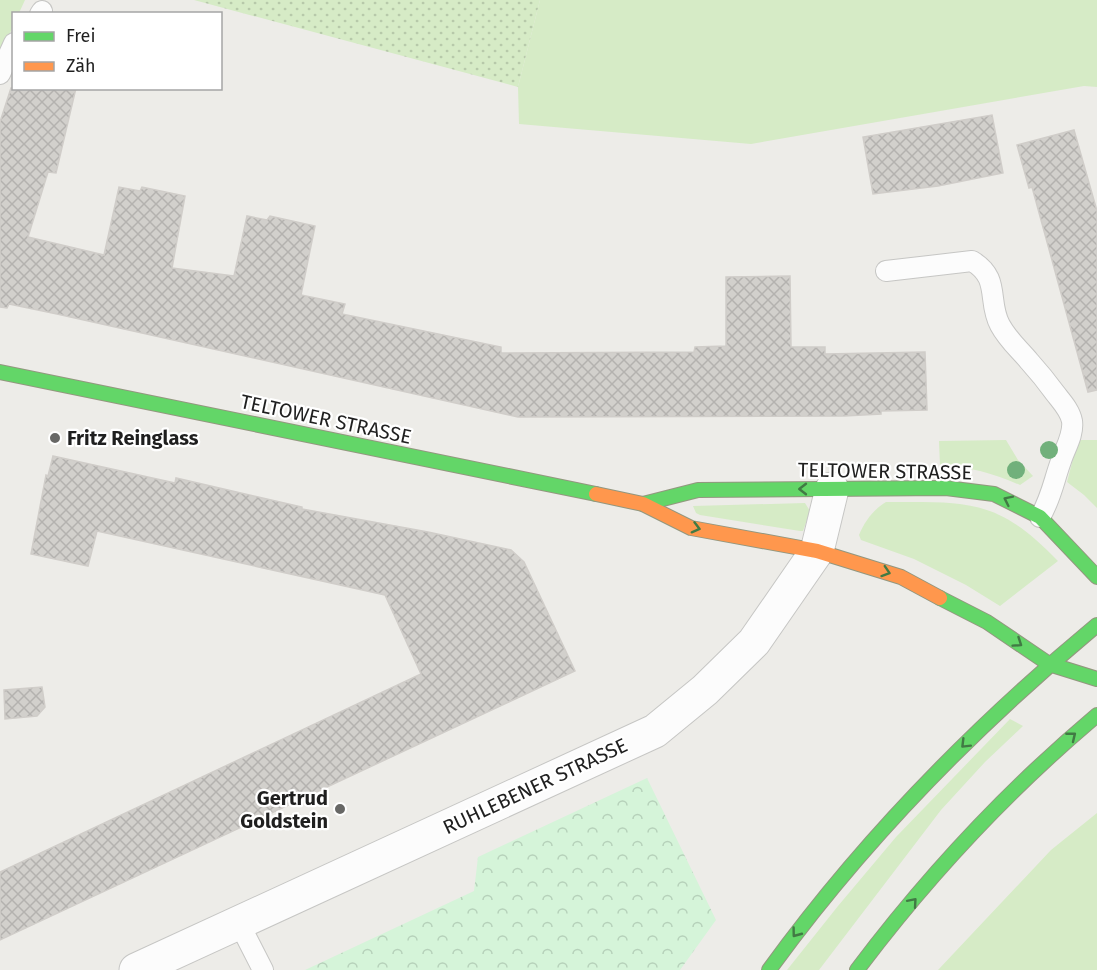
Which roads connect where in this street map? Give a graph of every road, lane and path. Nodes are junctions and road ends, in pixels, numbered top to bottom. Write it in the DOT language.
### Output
graph roads {
  1 [pos="12,47"];
  2 [pos="0,74"];
  3 [pos="886,271"];
  4 [pos="0,372"];
  5 [pos="832,489"];
  6 [pos="643,504"];
  7 [pos="1041,517"];
  8 [pos="817,551"];
  9 [pos="1097,577"];
  10 [pos="1097,625"];
  11 [pos="1049,664"];
  12 [pos="1097,679"];
  13 [pos="1097,716"];
  14 [pos="239,923"];
  15 [pos="136,970"];
  16 [pos="263,970"];
  17 [pos="769,970"];
  18 [pos="857,970"];
  1 -- 2 [label="lane"];
  3 -- 7 [label="lane"];
  4 -- 6 [label="street, TELTOWER STRASSE"];
  5 -- 6 [label="street, TELTOWER STRASSE, one-way"];
  7 -- 5 [label="street, TELTOWER STRASSE, one-way"];
  5 -- 8 [label="street, RUHLEBENER STRASSE"];
  6 -- 8 [label="street, TELTOWER STRASSE, one-way"];
  7 -- 9 [label="street, TELTOWER STRASSE"];
  8 -- 11 [label="street, TELTOWER STRASSE, one-way"];
  8 -- 14 [label="street, RUHLEBENER STRASSE"];
  10 -- 11 [label="street"];
  11 -- 12 [label="street, TELTOWER STRASSE"];
  11 -- 17 [label="street, one-way"];
  18 -- 13 [label="street, one-way"];
  14 -- 15 [label="street, RUHLEBENER STRASSE"];
  14 -- 16 [label="lane"];
}
